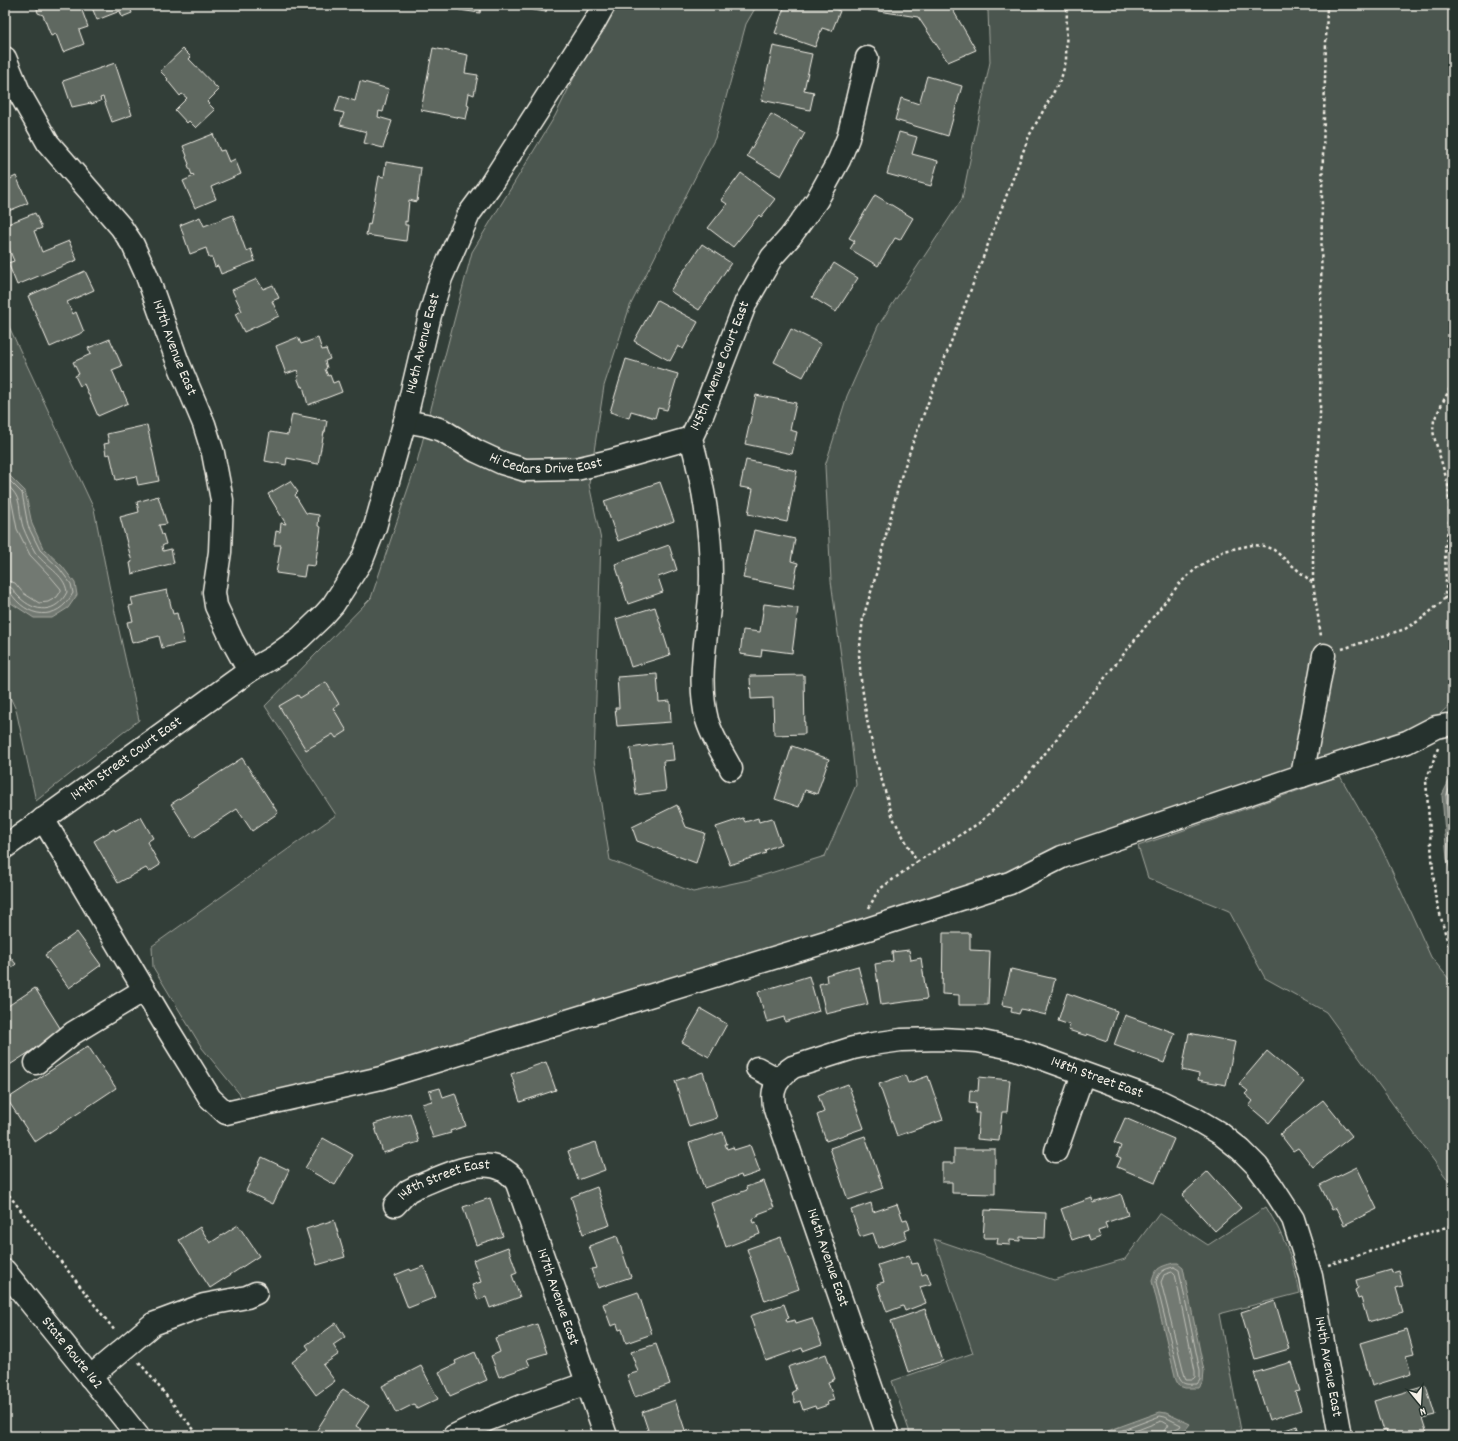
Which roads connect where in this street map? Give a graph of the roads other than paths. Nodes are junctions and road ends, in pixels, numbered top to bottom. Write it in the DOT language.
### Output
graph roads {
  1 [pos="604,5"];
  2 [pos="5,58"];
  3 [pos="867,58"];
  4 [pos="405,421"];
  5 [pos="691,438"];
  6 [pos="1324,655"];
  7 [pos="249,671"];
  8 [pos="1447,725"];
  9 [pos="731,769"];
  10 [pos="1302,776"];
  11 [pos="43,819"];
  12 [pos="5,847"];
  13 [pos="144,990"];
  14 [pos="36,1064"];
  15 [pos="757,1068"];
  16 [pos="1083,1074"];
  17 [pos="779,1080"];
  18 [pos="1056,1151"];
  19 [pos="498,1167"];
  20 [pos="395,1205"];
  21 [pos="5,1271"];
  22 [pos="256,1293"];
  23 [pos="1315,1298"];
  24 [pos="90,1377"];
  25 [pos="588,1383"];
  26 [pos="138,1436"];
  27 [pos="454,1436"];
  28 [pos="606,1436"];
  29 [pos="888,1436"];
  30 [pos="1340,1436"];
  1 -- 4 [label="street, 146th Avenue East"];
  2 -- 7 [label="street, 147th Avenue East"];
  3 -- 5 [label="street, 145th Avenue Court East"];
  4 -- 5 [label="street, Hi Cedars Drive East"];
  4 -- 7 [label="street, 146th Avenue East"];
  5 -- 9 [label="street, 145th Avenue Court East"];
  6 -- 10 [label="street"];
  7 -- 11 [label="street, 149th Street Court East"];
  8 -- 10 [label="street"];
  10 -- 13 [label="street"];
  11 -- 12 [label="street, 149th Street Court East"];
  11 -- 13 [label="street"];
  13 -- 14 [label="street"];
  15 -- 17 [label="street"];
  16 -- 17 [label="street, 148th Street East"];
  16 -- 18 [label="street"];
  16 -- 23 [label="street, 148th Street East"];
  17 -- 29 [label="street, 146th Avenue East"];
  19 -- 20 [label="street, 148th Street East"];
  19 -- 25 [label="street, 147th Avenue East"];
  21 -- 24 [label="street, State Route 162"];
  22 -- 24 [label="street"];
  23 -- 30 [label="street, 144th Avenue East"];
  24 -- 26 [label="street, State Route 162"];
  25 -- 27 [label="street"];
  25 -- 28 [label="street, 147th Avenue East"];
}
